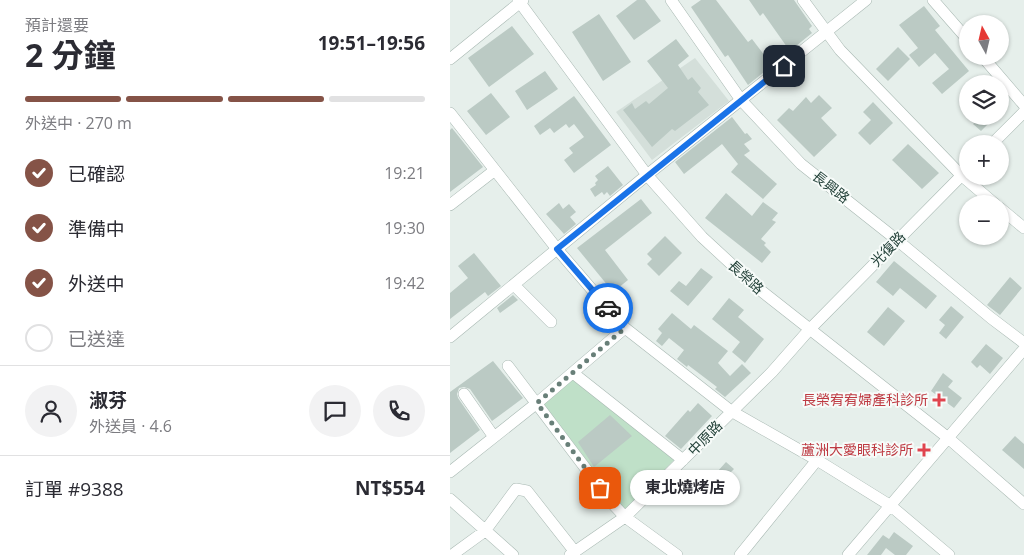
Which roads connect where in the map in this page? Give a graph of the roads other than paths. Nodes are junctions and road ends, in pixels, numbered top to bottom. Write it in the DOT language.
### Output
graph roads {
  1 [pos="671,0"];
  2 [pos="803,0"];
  3 [pos="866,0"];
  4 [pos="933,0"];
  5 [pos="520,1"];
  6 [pos="959,30"];
  7 [pos="826,32"];
  8 [pos="450,59"];
  9 [pos="990,65"];
  10 [pos="741,100"];
  11 [pos="1024,105"];
  12 [pos="1024,112"];
  13 [pos="450,113"];
  14 [pos="1001,135"];
  15 [pos="959,167"];
  16 [pos="495,170"];
  17 [pos="647,175"];
  18 [pos="959,177"];
  19 [pos="977,185"];
  20 [pos="986,195"];
  21 [pos="450,205"];
  22 [pos="1009,216"];
  23 [pos="1024,228"];
  24 [pos="897,240"];
  25 [pos="557,249"];
  26 [pos="514,285"];
  27 [pos="551,322"];
  28 [pos="625,328"];
  29 [pos="810,330"];
  30 [pos="450,337"];
  31 [pos="1024,342"];
  32 [pos="1024,349"];
  33 [pos="508,366"];
  34 [pos="573,373"];
  35 [pos="464,394"];
  36 [pos="537,403"];
  37 [pos="731,411"];
  38 [pos="494,437"];
  39 [pos="947,437"];
  40 [pos="683,460"];
  41 [pos="817,460"];
  42 [pos="450,472"];
  43 [pos="450,499"];
  44 [pos="1024,504"];
  45 [pos="891,506"];
  46 [pos="624,517"];
  47 [pos="485,531"];
  48 [pos="573,553"];
  49 [pos="452,555"];
  50 [pos="513,555"];
  51 [pos="677,555"];
  52 [pos="740,555"];
  53 [pos="848,555"];
  54 [pos="949,555"];
  1 -- 10 [label="street, 長興路"];
  2 -- 7 [label="street"];
  3 -- 7 [label="street"];
  4 -- 6 [label="street"];
  5 -- 8 [label="street"];
  5 -- 17 [label="street, 長榮路"];
  7 -- 10 [label="street"];
  7 -- 15 [label="street"];
  9 -- 11 [label="street"];
  10 -- 17 [label="street"];
  10 -- 24 [label="street, 長興路"];
  12 -- 14 [label="street"];
  13 -- 16 [label="street"];
  16 -- 21 [label="street"];
  16 -- 25 [label="street"];
  17 -- 25 [label="street"];
  17 -- 29 [label="street, 長榮路"];
  18 -- 24 [label="street, 光復路"];
  19 -- 20 [label="street"];
  22 -- 23 [label="street"];
  24 -- 29 [label="street, 光復路"];
  24 -- 31 [label="street, 長興路"];
  25 -- 26 [label="street"];
  25 -- 28 [label="street"];
  26 -- 27 [label="street"];
  26 -- 30 [label="street"];
  28 -- 34 [label="street"];
  28 -- 37 [label="street"];
  29 -- 37 [label="street, 中原路"];
  29 -- 39 [label="street, 長榮路"];
  32 -- 39 [label="street"];
  33 -- 36 [label="street"];
  34 -- 36 [label="street"];
  34 -- 40 [label="street"];
  35 -- 38 [label="street"];
  36 -- 38 [label="street"];
  36 -- 46 [label="street"];
  37 -- 40 [label="street, 中原路"];
  37 -- 41 [label="street"];
  38 -- 42 [label="street"];
  39 -- 44 [label="street, 長榮路"];
  39 -- 45 [label="street"];
  40 -- 46 [label="street, 中原路"];
  41 -- 45 [label="street"];
  41 -- 52 [label="street"];
  43 -- 47 [label="street"];
  45 -- 53 [label="street"];
  45 -- 54 [label="street"];
  46 -- 48 [label="street, 中原路"];
  46 -- 51 [label="street"];
  47 -- 48 [label="street"];
  47 -- 49 [label="street"];
  47 -- 50 [label="street"];
}
